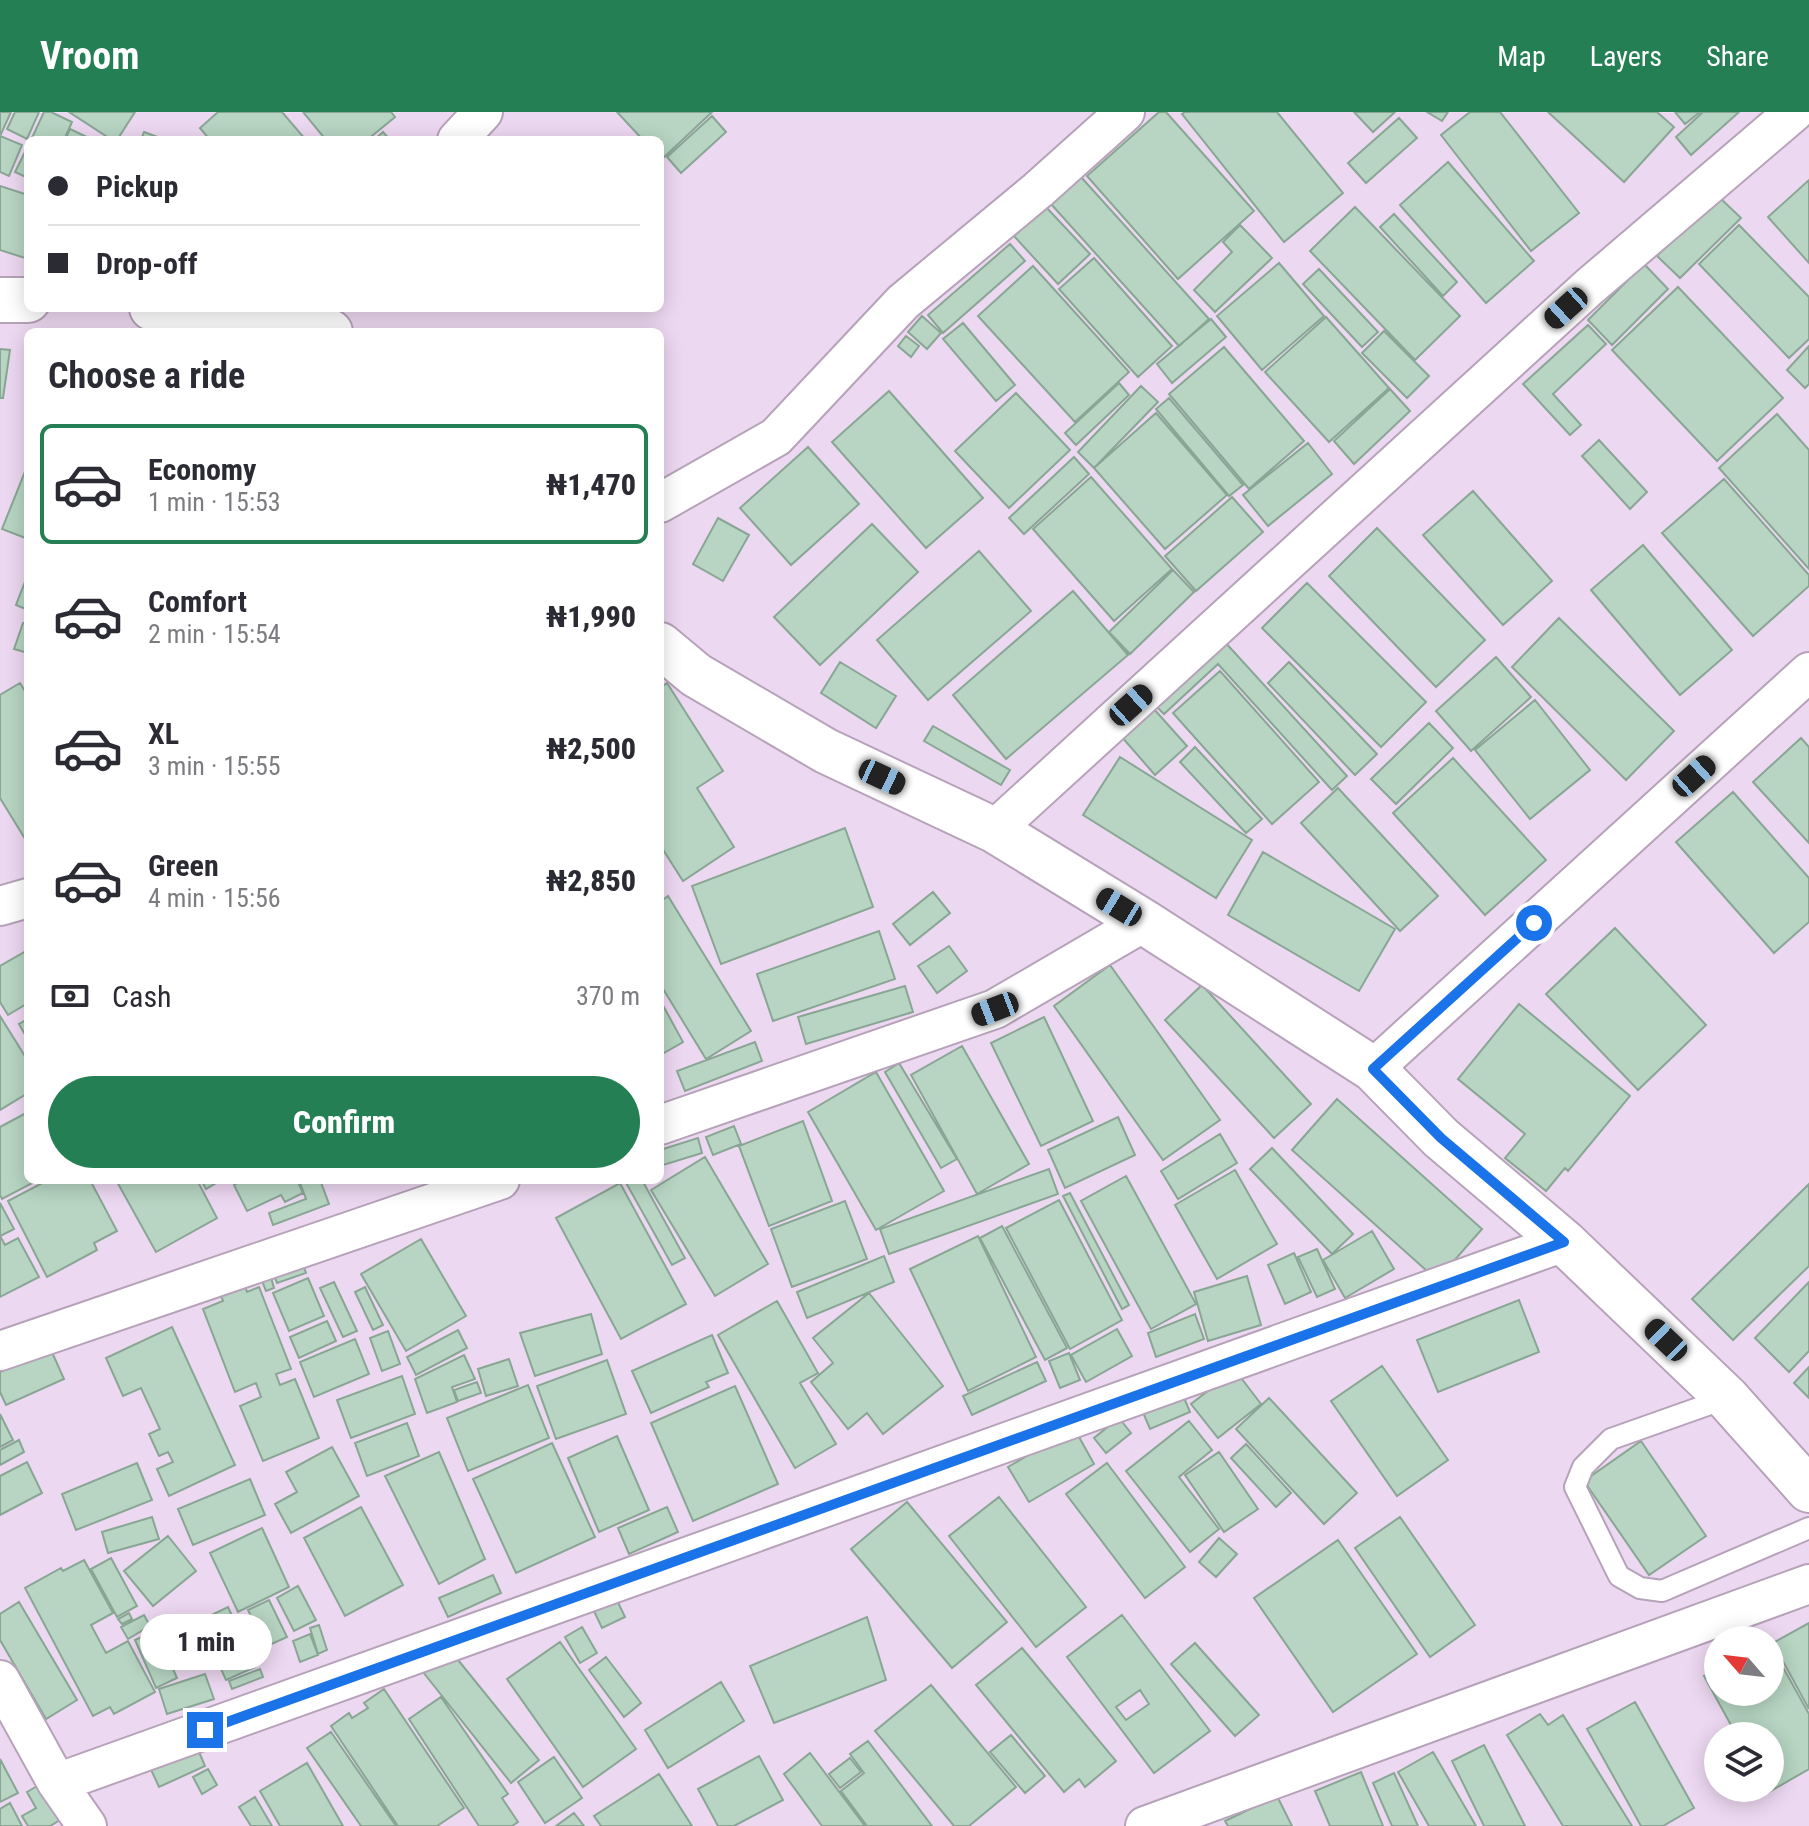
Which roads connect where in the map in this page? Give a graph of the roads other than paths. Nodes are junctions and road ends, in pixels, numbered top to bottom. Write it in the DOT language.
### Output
graph roads {
  1 [pos="483,112"];
  2 [pos="1125,112"];
  3 [pos="1794,112"];
  4 [pos="461,136"];
  5 [pos="0,300"];
  6 [pos="24,300"];
  7 [pos="231,312"];
  8 [pos="290,315"];
  9 [pos="321,328"];
  10 [pos="664,501"];
  11 [pos="664,654"];
  12 [pos="1809,672"];
  13 [pos="994,830"];
  14 [pos="24,899"];
  15 [pos="0,906"];
  16 [pos="1144,922"];
  17 [pos="1373,1069"];
  18 [pos="664,1124"];
  19 [pos="488,1184"];
  20 [pos="1564,1242"];
  21 [pos="0,1351"];
  22 [pos="1727,1398"];
  23 [pos="1809,1490"];
  24 [pos="1809,1528"];
  25 [pos="1809,1584"];
  26 [pos="0,1680"];
  27 [pos="57,1783"];
  28 [pos="87,1826"];
  29 [pos="1145,1826"];
  1 -- 4 [label="street"];
  2 -- 10 [label="street"];
  3 -- 13 [label="street"];
  5 -- 6 [label="street"];
  7 -- 8 [label="street"];
  8 -- 9 [label="street"];
  11 -- 13 [label="street"];
  12 -- 17 [label="street"];
  13 -- 16 [label="street"];
  14 -- 15 [label="street"];
  16 -- 17 [label="street"];
  16 -- 18 [label="street"];
  17 -- 20 [label="street"];
  19 -- 21 [label="street"];
  20 -- 22 [label="street"];
  20 -- 27 [label="street"];
  22 -- 23 [label="street"];
  22 -- 24 [label="lane"];
  25 -- 29 [label="street"];
  26 -- 27 [label="street"];
  27 -- 28 [label="street"];
}
